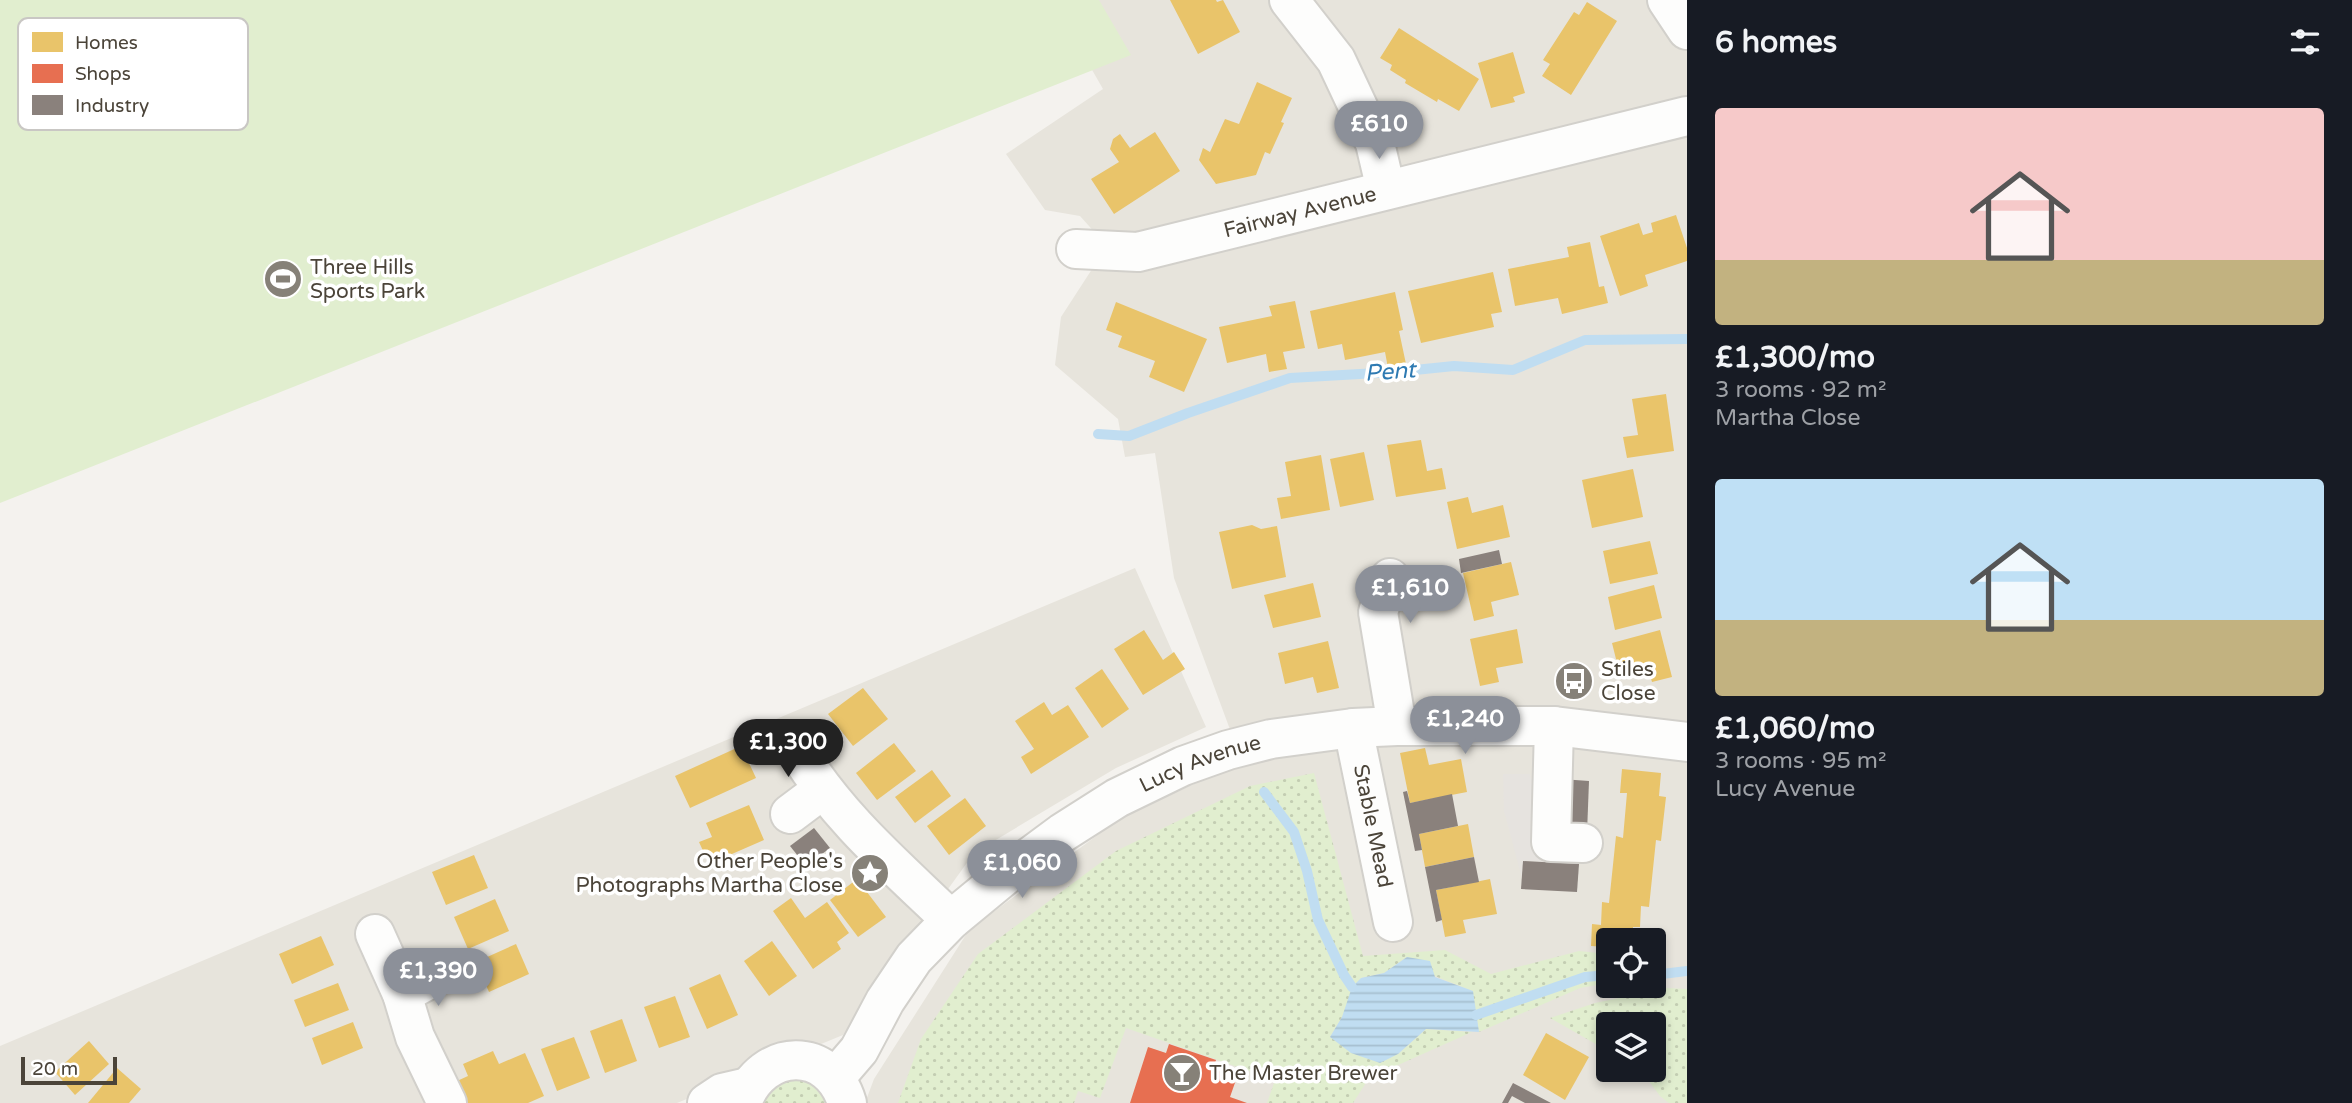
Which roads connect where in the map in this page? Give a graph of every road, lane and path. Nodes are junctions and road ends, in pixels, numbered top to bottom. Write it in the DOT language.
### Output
graph roads {
  1 [pos="1289,0"];
  2 [pos="1667,0"];
  3 [pos="1687,30"];
  4 [pos="1687,116"];
  5 [pos="1386,190"];
  6 [pos="1076,249"];
  7 [pos="1390,578"];
  8 [pos="1397,726"];
  9 [pos="1554,726"];
  10 [pos="1353,728"];
  11 [pos="1687,742"];
  12 [pos="796,750"];
  13 [pos="822,790"];
  14 [pos="790,814"];
  15 [pos="1583,843"];
  16 [pos="951,920"];
  17 [pos="1393,922"];
  18 [pos="374,933"];
  19 [pos="446,971"];
  20 [pos="402,994"];
  21 [pos="841,1091"];
  22 [pos="745,1095"];
  23 [pos="447,1103"];
  24 [pos="707,1103"];
  1 -- 5 [label="street"];
  2 -- 3 [label="street"];
  4 -- 5 [label="street, Fairway Avenue"];
  5 -- 6 [label="street, Fairway Avenue"];
  7 -- 8 [label="street"];
  8 -- 9 [label="street, Lucy Avenue"];
  8 -- 10 [label="street, Lucy Avenue"];
  9 -- 11 [label="street, Lucy Avenue"];
  9 -- 15 [label="street"];
  10 -- 16 [label="street, Lucy Avenue"];
  10 -- 17 [label="street, Stable Mead"];
  12 -- 13 [label="street"];
  13 -- 14 [label="street"];
  13 -- 16 [label="street"];
  16 -- 21 [label="street, Lucy Avenue"];
  18 -- 20 [label="street"];
  19 -- 20 [label="street"];
  20 -- 23 [label="street"];
  21 -- 22 [label="street"];
  22 -- 24 [label="street"];
}
